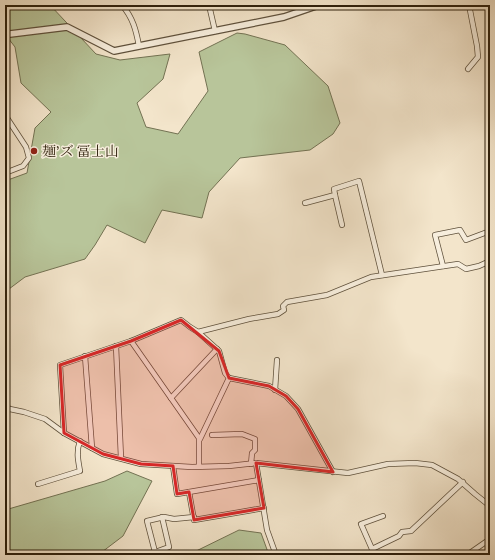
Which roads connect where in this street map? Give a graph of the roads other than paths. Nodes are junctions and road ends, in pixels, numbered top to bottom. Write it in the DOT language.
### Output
graph roads {
  1 [pos="122,5"];
  2 [pos="209,5"];
  3 [pos="319,5"];
  4 [pos="469,5"];
  5 [pos="215,31"];
  6 [pos="5,33"];
  7 [pos="139,46"];
  8 [pos="468,69"];
  9 [pos="5,115"];
  10 [pos="5,173"];
  11 [pos="335,195"];
  12 [pos="305,203"];
  13 [pos="342,225"];
  14 [pos="490,231"];
  15 [pos="490,261"];
  16 [pos="443,266"];
  17 [pos="382,275"];
  18 [pos="198,332"];
  19 [pos="131,341"];
  20 [pos="116,346"];
  21 [pos="217,349"];
  22 [pos="85,356"];
  23 [pos="277,360"];
  24 [pos="229,378"];
  25 [pos="275,390"];
  26 [pos="5,397"];
  27 [pos="171,398"];
  28 [pos="6,409"];
  29 [pos="64,433"];
  30 [pos="212,435"];
  31 [pos="200,439"];
  32 [pos="80,441"];
  33 [pos="92,448"];
  34 [pos="120,458"];
  35 [pos="254,464"];
  36 [pos="173,466"];
  37 [pos="199,466"];
  38 [pos="333,472"];
  39 [pos="259,480"];
  40 [pos="463,482"];
  41 [pos="38,484"];
  42 [pos="189,492"];
  43 [pos="490,506"];
  44 [pos="264,508"];
  45 [pos="383,516"];
  46 [pos="162,517"];
  47 [pos="194,517"];
  48 [pos="490,539"];
  49 [pos="372,549"];
  50 [pos="155,552"];
  51 [pos="147,555"];
  52 [pos="276,555"];
  53 [pos="372,555"];
  54 [pos="467,555"];
  1 -- 7 [label="street"];
  2 -- 5 [label="street"];
  3 -- 5 [label="street"];
  4 -- 8 [label="street"];
  5 -- 7 [label="street"];
  6 -- 7 [label="street"];
  9 -- 10 [label="street"];
  11 -- 12 [label="street"];
  11 -- 13 [label="street"];
  11 -- 17 [label="street"];
  14 -- 16 [label="street"];
  15 -- 16 [label="street"];
  16 -- 17 [label="street"];
  17 -- 18 [label="street"];
  18 -- 19 [label="street"];
  18 -- 21 [label="street"];
  19 -- 20 [label="street"];
  19 -- 27 [label="street"];
  20 -- 22 [label="street"];
  20 -- 34 [label="street"];
  21 -- 24 [label="street"];
  21 -- 27 [label="street"];
  22 -- 29 [label="street"];
  22 -- 33 [label="street"];
  23 -- 25 [label="street"];
  24 -- 25 [label="street"];
  24 -- 31 [label="street"];
  25 -- 38 [label="street"];
  26 -- 28 [label="street"];
  27 -- 31 [label="street"];
  28 -- 29 [label="street"];
  29 -- 32 [label="street"];
  30 -- 35 [label="street"];
  31 -- 37 [label="street"];
  32 -- 33 [label="street"];
  32 -- 41 [label="street"];
  33 -- 34 [label="street"];
  34 -- 36 [label="street"];
  35 -- 37 [label="street"];
  35 -- 38 [label="street"];
  35 -- 39 [label="street"];
  36 -- 37 [label="street"];
  36 -- 42 [label="street"];
  38 -- 40 [label="street"];
  39 -- 42 [label="street"];
  39 -- 44 [label="street"];
  40 -- 43 [label="street"];
  40 -- 49 [label="street"];
  42 -- 47 [label="street"];
  44 -- 47 [label="street"];
  44 -- 52 [label="street"];
  45 -- 49 [label="street"];
  46 -- 47 [label="street"];
  46 -- 50 [label="street"];
  46 -- 50 [label="street"];
  48 -- 54 [label="street"];
  49 -- 53 [label="street"];
  50 -- 51 [label="street"];
}
